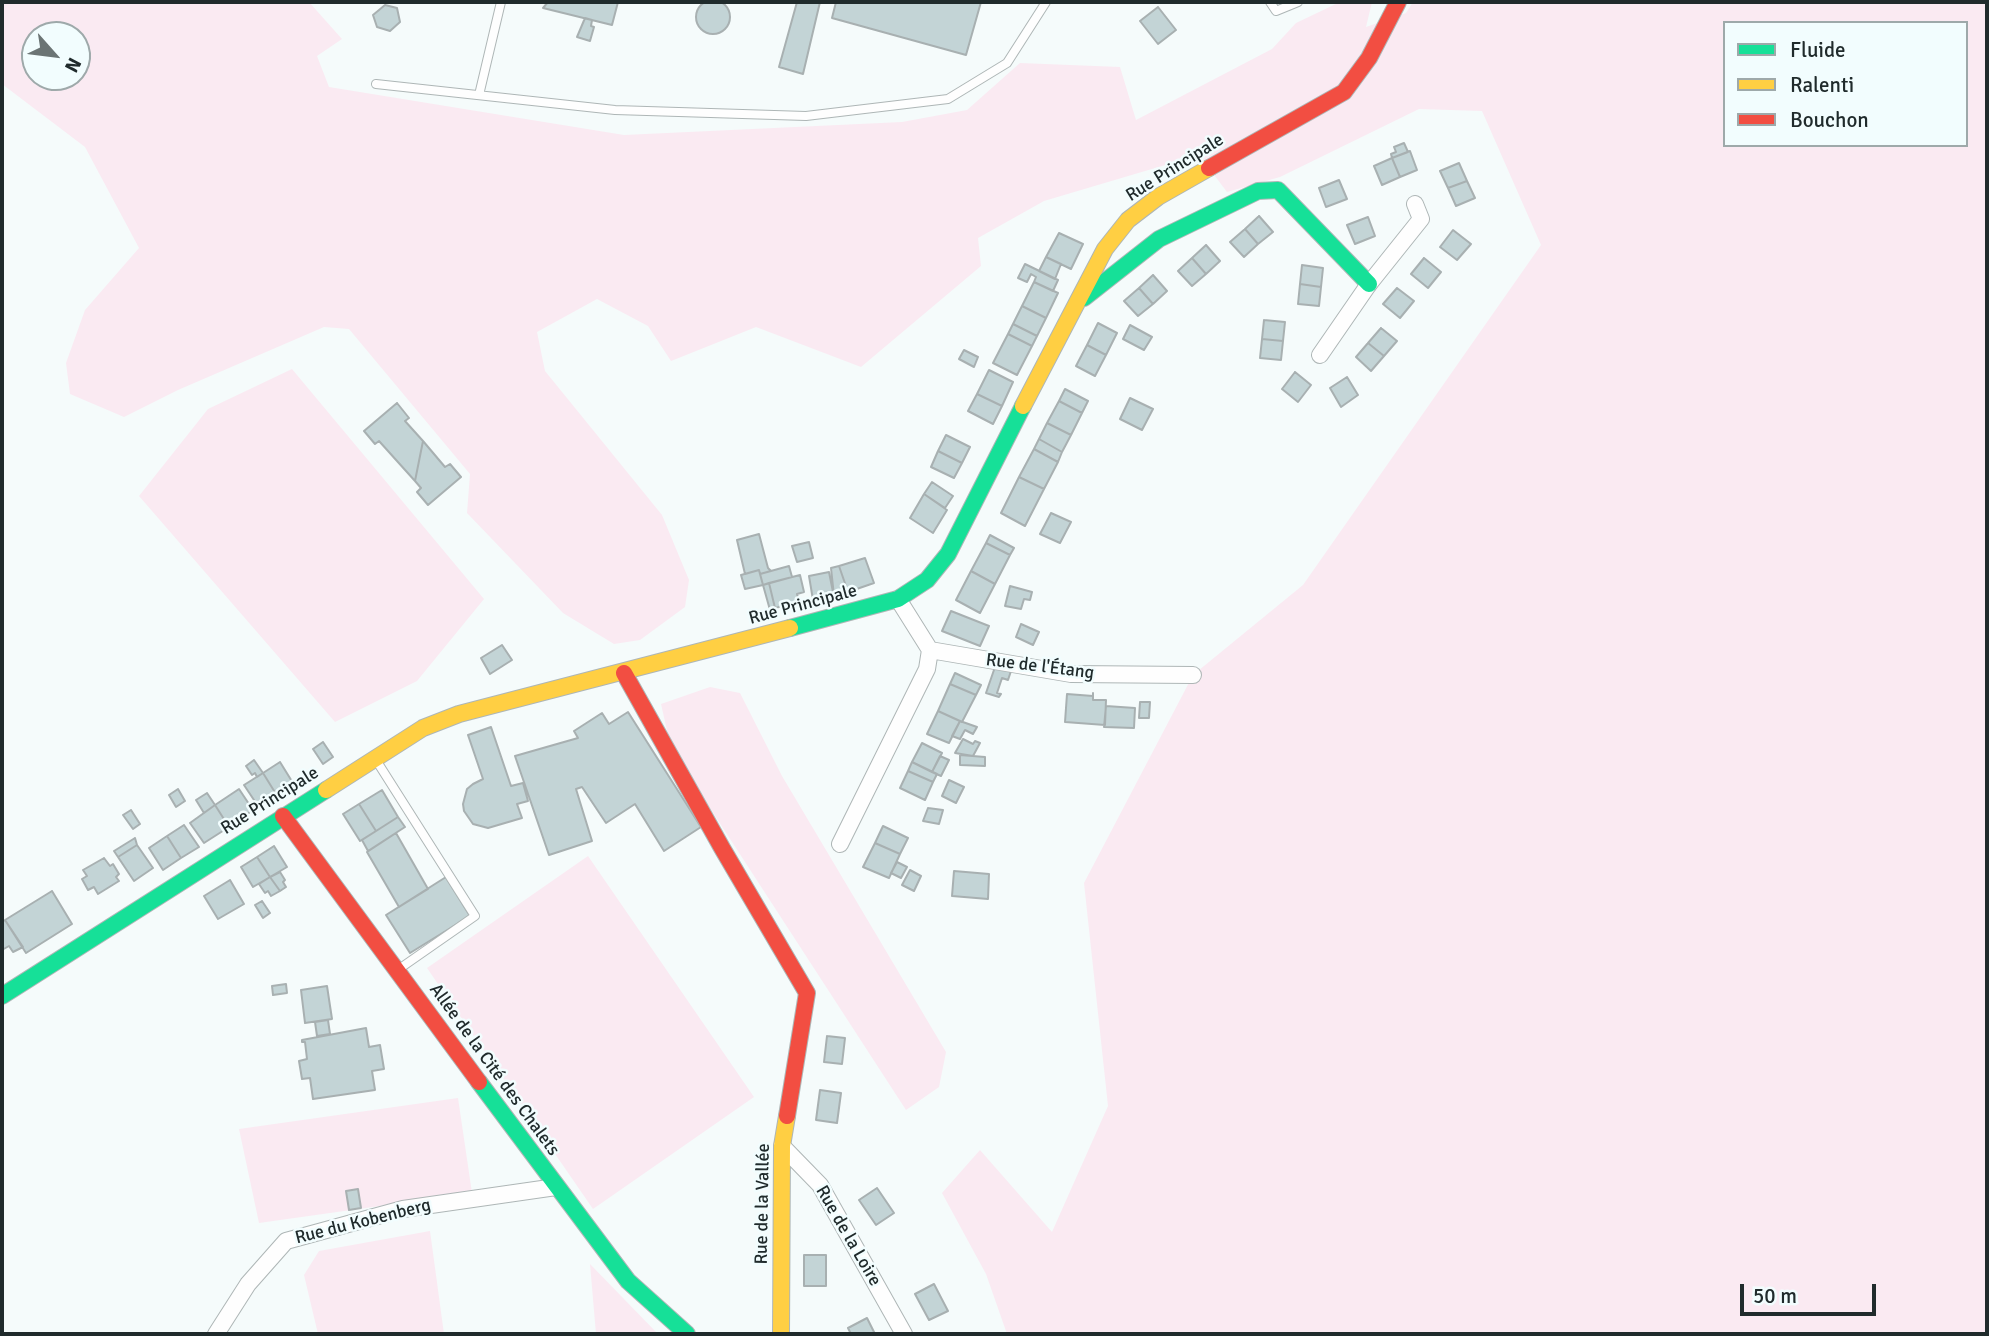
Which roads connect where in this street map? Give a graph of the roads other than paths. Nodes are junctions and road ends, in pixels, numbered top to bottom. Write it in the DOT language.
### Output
graph roads {
  1 [pos="501,2"];
  2 [pos="1046,2"];
  3 [pos="1270,2"];
  4 [pos="1298,2"];
  5 [pos="1398,2"];
  6 [pos="376,84"];
  7 [pos="479,95"];
  8 [pos="1415,204"];
  9 [pos="1369,284"];
  10 [pos="1079,302"];
  11 [pos="1320,355"];
  12 [pos="898,599"];
  13 [pos="930,650"];
  14 [pos="624,673"];
  15 [pos="1193,675"];
  16 [pos="374,758"];
  17 [pos="283,816"];
  18 [pos="839,844"];
  19 [pos="397,971"];
  20 [pos="2,996"];
  21 [pos="782,1146"];
  22 [pos="556,1187"];
  23 [pos="216,1334"];
  24 [pos="687,1334"];
  25 [pos="781,1334"];
  26 [pos="904,1334"];
  1 -- 7 [label="lane"];
  2 -- 7 [label="lane"];
  3 -- 4 [label="lane"];
  5 -- 10 [label="main road, Rue Principale"];
  6 -- 7 [label="lane"];
  8 -- 9 [label="street"];
  9 -- 10 [label="main road"];
  9 -- 11 [label="street"];
  10 -- 12 [label="main road, Rue Principale"];
  12 -- 13 [label="street"];
  12 -- 14 [label="main road, Rue Principale"];
  13 -- 15 [label="street, Rue de l'Étang"];
  13 -- 18 [label="street"];
  14 -- 16 [label="main road, Rue Principale"];
  14 -- 21 [label="main road, Rue de la Vallée"];
  16 -- 17 [label="main road, Rue Principale"];
  16 -- 19 [label="lane"];
  17 -- 19 [label="main road, Allée de la Cité des Chalets"];
  17 -- 20 [label="main road, Rue Principale"];
  19 -- 22 [label="main road, Allée de la Cité des Chalets"];
  21 -- 25 [label="main road, Rue de la Vallée"];
  21 -- 26 [label="street, Rue de la Loire"];
  22 -- 23 [label="street, Rue du Kobenberg"];
  22 -- 24 [label="main road, Allée de la Cité des Chalets"];
}
